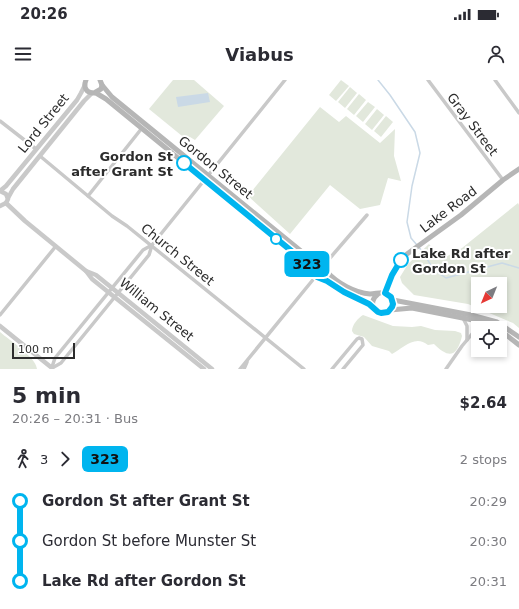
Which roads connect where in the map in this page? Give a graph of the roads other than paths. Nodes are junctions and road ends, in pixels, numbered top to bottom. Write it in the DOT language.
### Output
graph roads {
  1 [pos="285,80"];
  2 [pos="428,80"];
  3 [pos="495,80"];
  4 [pos="101,82"];
  5 [pos="85,83"];
  6 [pos="94,93"];
  7 [pos="519,113"];
  8 [pos="0,121"];
  9 [pos="142,128"];
  10 [pos="36,149"];
  11 [pos="40,156"];
  12 [pos="519,169"];
  13 [pos="208,175"];
  14 [pos="204,180"];
  15 [pos="503,180"];
  16 [pos="0,191"];
  17 [pos="88,196"];
  18 [pos="7,201"];
  19 [pos="0,206"];
  20 [pos="366,215"];
  21 [pos="152,245"];
  22 [pos="56,246"];
  23 [pos="321,265"];
  24 [pos="86,271"];
  25 [pos="327,272"];
  26 [pos="317,275"];
  27 [pos="113,288"];
  28 [pos="109,293"];
  29 [pos="119,293"];
  30 [pos="385,293"];
  31 [pos="378,294"];
  32 [pos="115,297"];
  33 [pos="393,300"];
  34 [pos="375,310"];
  35 [pos="390,310"];
  36 [pos="0,315"];
  37 [pos="462,318"];
  38 [pos="477,321"];
  39 [pos="0,326"];
  40 [pos="471,335"];
  41 [pos="507,336"];
  42 [pos="519,337"];
  43 [pos="265,338"];
  44 [pos="467,340"];
  45 [pos="519,345"];
  46 [pos="248,359"];
  47 [pos="52,368"];
  48 [pos="204,369"];
  49 [pos="212,369"];
  50 [pos="240,369"];
  51 [pos="244,369"];
  52 [pos="304,369"];
  53 [pos="332,369"];
  54 [pos="343,369"];
  55 [pos="446,369"];
  1 -- 13 [label="street"];
  2 -- 15 [label="street, Gray Street"];
  3 -- 7 [label="street"];
  4 -- 6 [label="main road"];
  4 -- 13 [label="main road, Gordon Street"];
  5 -- 6 [label="main road, Gordon Street"];
  5 -- 10 [label="street, Lord Street"];
  6 -- 9 [label="main road, Gordon Street"];
  6 -- 11 [label="street, Lord Street"];
  8 -- 10 [label="street"];
  9 -- 14 [label="main road, Gordon Street"];
  9 -- 17 [label="street"];
  10 -- 16 [label="street, Lord Street"];
  11 -- 17 [label="street, Church Street"];
  11 -- 18 [label="street, Lord Street"];
  12 -- 15 [label="main road, Lake Road"];
  13 -- 14 [label="street"];
  13 -- 23 [label="main road, Gordon Street"];
  14 -- 21 [label="street"];
  14 -- 26 [label="main road, Gordon Street"];
  15 -- 30 [label="main road, Lake Road"];
  16 -- 18 [label="street, Lord Street"];
  17 -- 21 [label="street, Church Street"];
  18 -- 19 [label="street"];
  18 -- 22 [label="street, William Street"];
  20 -- 23 [label="street"];
  21 -- 27 [label="street"];
  21 -- 29 [label="street"];
  21 -- 43 [label="street, Church Street"];
  22 -- 24 [label="street, William Street"];
  22 -- 36 [label="street"];
  23 -- 25 [label="main road"];
  23 -- 26 [label="main road"];
  24 -- 27 [label="street, William Street"];
  24 -- 28 [label="street, William Street"];
  25 -- 26 [label="main road"];
  25 -- 31 [label="main road"];
  26 -- 34 [label="main road, Gordon Street"];
  26 -- 43 [label="street"];
  27 -- 28 [label="street"];
  27 -- 29 [label="street, William Street"];
  28 -- 32 [label="street, William Street"];
  28 -- 47 [label="street"];
  29 -- 32 [label="street"];
  29 -- 49 [label="street, William Street"];
  30 -- 31 [label="main road"];
  30 -- 33 [label="main road"];
  31 -- 34 [label="main road"];
  32 -- 47 [label="street"];
  32 -- 48 [label="street, William Street"];
  33 -- 35 [label="main road"];
  33 -- 42 [label="main road"];
  34 -- 35 [label="main road"];
  35 -- 37 [label="main road"];
  37 -- 38 [label="main road"];
  37 -- 44 [label="street"];
  39 -- 47 [label="street"];
  40 -- 44 [label="street"];
  41 -- 45 [label="main road"];
  43 -- 46 [label="street"];
  43 -- 52 [label="street, Church Street"];
  44 -- 55 [label="street"];
  46 -- 50 [label="street"];
  46 -- 51 [label="street"];
  53 -- 54 [label="street"];
}
